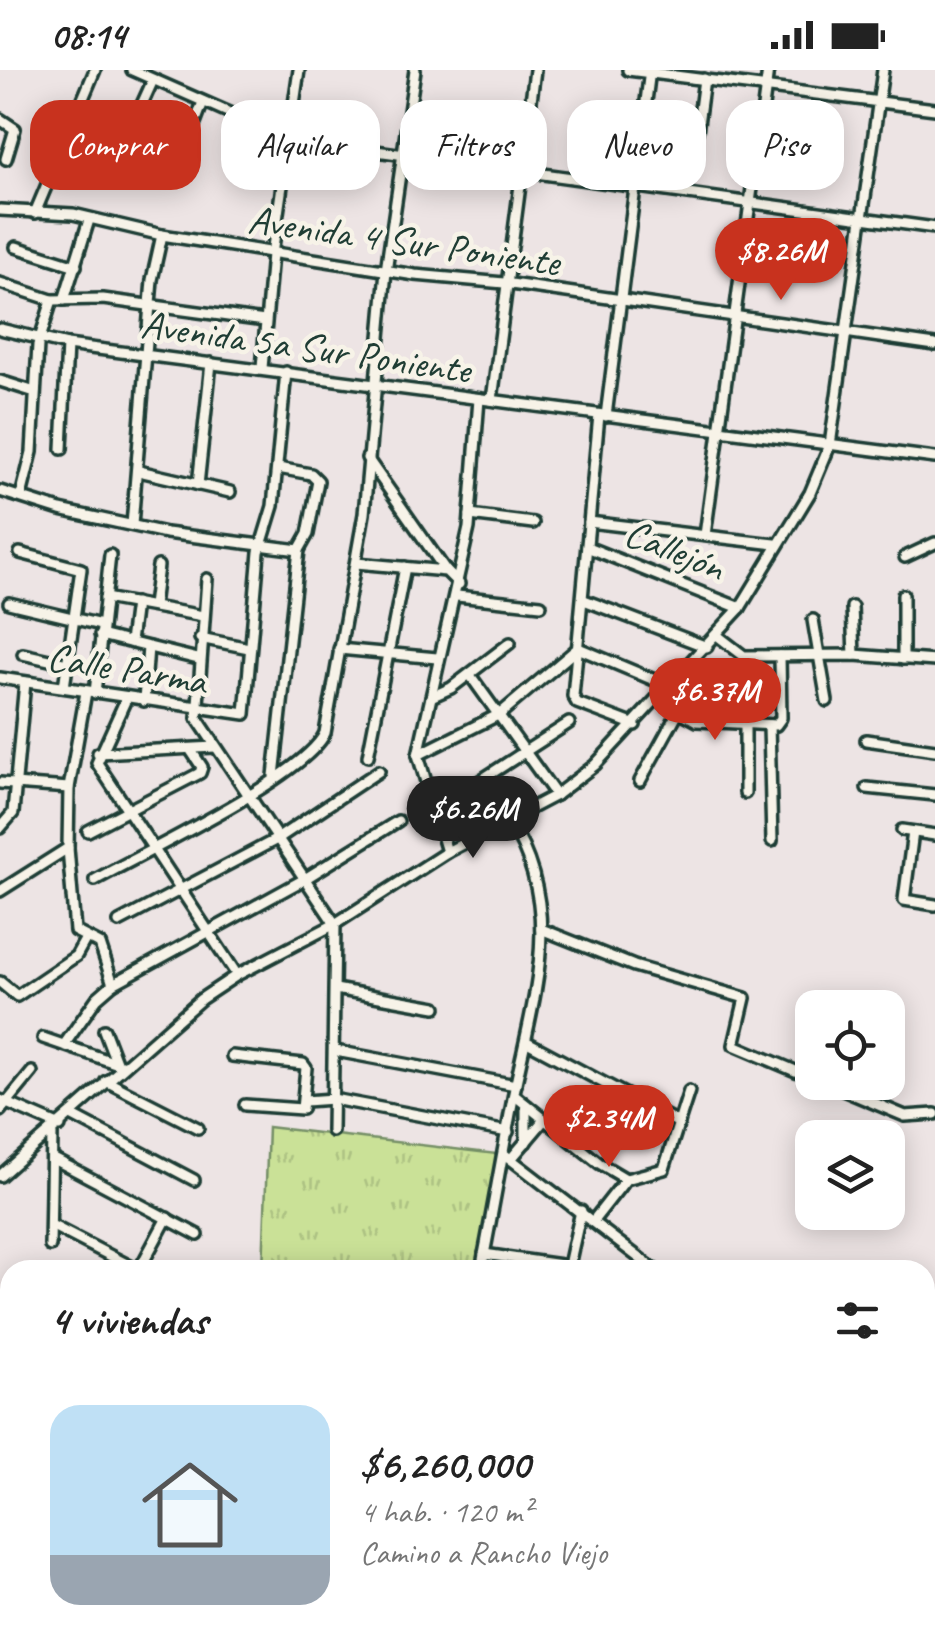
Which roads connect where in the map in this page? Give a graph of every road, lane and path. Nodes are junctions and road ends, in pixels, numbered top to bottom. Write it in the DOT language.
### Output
graph roads {
  1 [pos="96,70"];
  2 [pos="132,70"];
  3 [pos="299,70"];
  4 [pos="415,70"];
  5 [pos="535,70"];
  6 [pos="628,70"];
  7 [pos="768,70"];
  8 [pos="883,70"];
  9 [pos="650,71"];
  10 [pos="153,80"];
  11 [pos="704,80"];
  12 [pos="766,87"];
  13 [pos="144,100"];
  14 [pos="295,100"];
  15 [pos="410,100"];
  16 [pos="531,100"];
  17 [pos="646,100"];
  18 [pos="701,100"];
  19 [pos="202,102"];
  20 [pos="878,102"];
  21 [pos="935,109"];
  22 [pos="221,110"];
  23 [pos="0,119"];
  24 [pos="6,159"];
  25 [pos="400,169"];
  26 [pos="281,190"];
  27 [pos="518,190"];
  28 [pos="634,190"];
  29 [pos="656,190"];
  30 [pos="750,203"];
  31 [pos="0,210"];
  32 [pos="34,213"];
  33 [pos="862,218"];
  34 [pos="89,220"];
  35 [pos="935,228"];
  36 [pos="162,235"];
  37 [pos="16,247"];
  38 [pos="272,254"];
  39 [pos="76,266"];
  40 [pos="386,271"];
  41 [pos="0,283"];
  42 [pos="504,283"];
  43 [pos="52,300"];
  44 [pos="64,300"];
  45 [pos="622,300"];
  46 [pos="149,306"];
  47 [pos="735,316"];
  48 [pos="266,321"];
  49 [pos="0,329"];
  50 [pos="846,332"];
  51 [pos="40,340"];
  52 [pos="67,345"];
  53 [pos="935,345"];
  54 [pos="145,354"];
  55 [pos="211,364"];
  56 [pos="262,368"];
  57 [pos="286,372"];
  58 [pos="0,381"];
  59 [pos="375,386"];
  60 [pos="36,392"];
  61 [pos="479,399"];
  62 [pos="492,400"];
  63 [pos="602,415"];
  64 [pos="720,429"];
  65 [pos="830,444"];
  66 [pos="62,449"];
  67 [pos="366,456"];
  68 [pos="935,458"];
  69 [pos="278,468"];
  70 [pos="139,472"];
  71 [pos="198,484"];
  72 [pos="0,491"];
  73 [pos="230,492"];
  74 [pos="21,496"];
  75 [pos="470,515"];
  76 [pos="589,522"];
  77 [pos="534,524"];
  78 [pos="132,525"];
  79 [pos="706,535"];
  80 [pos="262,544"];
  81 [pos="775,544"];
  82 [pos="935,544"];
  83 [pos="587,547"];
  84 [pos="299,550"];
  85 [pos="20,553"];
  86 [pos="110,555"];
  87 [pos="905,557"];
  88 [pos="356,562"];
  89 [pos="158,566"];
  90 [pos="405,567"];
  91 [pos="446,571"];
  92 [pos="207,579"];
  93 [pos="459,584"];
  94 [pos="903,595"];
  95 [pos="457,596"];
  96 [pos="104,598"];
  97 [pos="584,600"];
  98 [pos="135,603"];
  99 [pos="9,604"];
  100 [pos="541,605"];
  101 [pos="153,606"];
  102 [pos="852,607"];
  103 [pos="740,608"];
  104 [pos="204,616"];
  105 [pos="71,618"];
  106 [pos="813,620"];
  107 [pos="101,630"];
  108 [pos="718,636"];
  109 [pos="200,638"];
  110 [pos="130,642"];
  111 [pos="510,643"];
  112 [pos="148,647"];
  113 [pos="707,647"];
  114 [pos="249,648"];
  115 [pos="578,648"];
  116 [pos="339,649"];
  117 [pos="387,653"];
  118 [pos="23,654"];
  119 [pos="854,655"];
  120 [pos="780,656"];
  121 [pos="438,658"];
  122 [pos="818,658"];
  123 [pos="198,659"];
  124 [pos="903,659"];
  125 [pos="935,661"];
  126 [pos="67,664"];
  127 [pos="470,675"];
  128 [pos="0,678"];
  129 [pos="26,682"];
  130 [pos="670,686"];
  131 [pos="64,687"];
  132 [pos="90,692"];
  133 [pos="126,698"];
  134 [pos="431,698"];
  135 [pos="658,700"];
  136 [pos="827,700"];
  137 [pos="144,701"];
  138 [pos="194,710"];
  139 [pos="678,712"];
  140 [pos="500,714"];
  141 [pos="569,723"];
  142 [pos="635,725"];
  143 [pos="745,726"];
  144 [pos="769,726"];
  145 [pos="866,740"];
  146 [pos="215,747"];
  147 [pos="190,749"];
  148 [pos="935,750"];
  149 [pos="98,753"];
  150 [pos="528,753"];
  151 [pos="418,755"];
  152 [pos="368,756"];
  153 [pos="378,771"];
  154 [pos="274,776"];
  155 [pos="640,780"];
  156 [pos="0,783"];
  157 [pos="14,785"];
  158 [pos="69,788"];
  159 [pos="866,788"];
  160 [pos="745,792"];
  161 [pos="556,795"];
  162 [pos="935,795"];
  163 [pos="250,797"];
  164 [pos="429,802"];
  165 [pos="127,811"];
  166 [pos="398,821"];
  167 [pos="509,821"];
  168 [pos="0,828"];
  169 [pos="88,832"];
  170 [pos="935,836"];
  171 [pos="277,839"];
  172 [pos="772,841"];
  173 [pos="68,848"];
  174 [pos="152,848"];
  175 [pos="448,852"];
  176 [pos="95,880"];
  177 [pos="303,880"];
  178 [pos="0,890"];
  179 [pos="180,891"];
  180 [pos="935,905"];
  181 [pos="119,922"];
  182 [pos="335,924"];
  183 [pos="541,929"];
  184 [pos="207,930"];
  185 [pos="86,938"];
  186 [pos="237,974"];
  187 [pos="0,982"];
  188 [pos="113,984"];
  189 [pos="335,989"];
  190 [pos="436,1007"];
  191 [pos="104,1030"];
  192 [pos="43,1038"];
  193 [pos="529,1043"];
  194 [pos="64,1045"];
  195 [pos="336,1052"];
  196 [pos="232,1056"];
  197 [pos="120,1065"];
  198 [pos="795,1071"];
  199 [pos="32,1072"];
  200 [pos="106,1081"];
  201 [pos="515,1090"];
  202 [pos="690,1091"];
  203 [pos="334,1099"];
  204 [pos="866,1100"];
  205 [pos="5,1101"];
  206 [pos="305,1101"];
  207 [pos="245,1105"];
  208 [pos="526,1105"];
  209 [pos="0,1111"];
  210 [pos="935,1114"];
  211 [pos="71,1116"];
  212 [pos="544,1120"];
  213 [pos="679,1123"];
  214 [pos="198,1128"];
  215 [pos="56,1130"];
  216 [pos="332,1132"];
  217 [pos="508,1132"];
  218 [pos="526,1142"];
  219 [pos="507,1156"];
  220 [pos="54,1159"];
  221 [pos="0,1176"];
  222 [pos="626,1179"];
  223 [pos="194,1180"];
  224 [pos="581,1211"];
  225 [pos="167,1218"];
  226 [pos="593,1221"];
  227 [pos="51,1225"];
  228 [pos="198,1235"];
  229 [pos="50,1246"];
  230 [pos="484,1254"];
  231 [pos="118,1260"];
  232 [pos="143,1260"];
  233 [pos="483,1260"];
  234 [pos="520,1260"];
  235 [pos="570,1260"];
  236 [pos="642,1260"];
  1 -- 32 [label="street"];
  2 -- 10 [label="street"];
  3 -- 14 [label="street"];
  4 -- 15 [label="street"];
  5 -- 16 [label="street"];
  6 -- 9 [label="street"];
  7 -- 12 [label="street"];
  8 -- 20 [label="street"];
  9 -- 11 [label="street"];
  9 -- 17 [label="street"];
  10 -- 13 [label="street"];
  10 -- 19 [label="street"];
  11 -- 12 [label="street"];
  11 -- 18 [label="street"];
  12 -- 20 [label="street"];
  12 -- 30 [label="street"];
  19 -- 22 [label="street"];
  20 -- 21 [label="street"];
  20 -- 33 [label="street"];
  23 -- 24 [label="street"];
  25 -- 40 [label="street"];
  26 -- 38 [label="street"];
  27 -- 42 [label="street"];
  28 -- 45 [label="street"];
  29 -- 30 [label="street"];
  30 -- 33 [label="street"];
  30 -- 47 [label="street"];
  31 -- 32 [label="street, Avenida 4 Sur Poniente"];
  32 -- 34 [label="street, Avenida 4 Sur Poniente"];
  33 -- 35 [label="street"];
  33 -- 50 [label="street"];
  34 -- 36 [label="street, Avenida 4 Sur Poniente"];
  34 -- 39 [label="street"];
  36 -- 38 [label="street, Avenida 4 Sur Poniente"];
  36 -- 46 [label="street"];
  37 -- 39 [label="street"];
  38 -- 40 [label="street, Avenida 4 Sur Poniente"];
  38 -- 48 [label="street"];
  39 -- 44 [label="street"];
  40 -- 42 [label="street, Avenida 4 Sur Poniente"];
  40 -- 59 [label="street"];
  41 -- 43 [label="street"];
  42 -- 45 [label="street, Avenida 4 Sur Poniente"];
  42 -- 62 [label="street"];
  43 -- 44 [label="street"];
  43 -- 51 [label="street"];
  44 -- 46 [label="street"];
  45 -- 47 [label="street, Avenida 4 Sur Poniente"];
  45 -- 63 [label="street"];
  46 -- 48 [label="street"];
  46 -- 54 [label="street"];
  47 -- 50 [label="street, Avenida 4 Sur Poniente"];
  47 -- 64 [label="street"];
  48 -- 56 [label="street"];
  49 -- 51 [label="street, Avenida 5a Sur Poniente"];
  50 -- 53 [label="street, Avenida 4 Sur Poniente"];
  50 -- 65 [label="street"];
  51 -- 52 [label="street, Avenida 5a Sur Poniente"];
  51 -- 60 [label="street"];
  52 -- 54 [label="street, Avenida 5a Sur Poniente"];
  52 -- 66 [label="street"];
  54 -- 55 [label="street, Avenida 5a Sur Poniente"];
  54 -- 70 [label="street"];
  55 -- 56 [label="street, Avenida 5a Sur Poniente"];
  55 -- 71 [label="street"];
  56 -- 57 [label="street, Avenida 5a Sur Poniente"];
  57 -- 59 [label="street, Avenida 5a Sur Poniente"];
  57 -- 69 [label="street"];
  58 -- 60 [label="street"];
  59 -- 61 [label="street, Avenida 5a Sur Poniente"];
  59 -- 67 [label="street"];
  60 -- 74 [label="street"];
  61 -- 62 [label="street, Avenida 5a Sur Poniente"];
  61 -- 75 [label="street"];
  62 -- 63 [label="street, Avenida 5a Sur Poniente"];
  63 -- 64 [label="street, Avenida 5a Sur Poniente"];
  63 -- 76 [label="street"];
  64 -- 65 [label="street, Avenida 5a Sur Poniente"];
  64 -- 79 [label="street"];
  65 -- 68 [label="street, Avenida 5a Sur Poniente"];
  65 -- 81 [label="street"];
  67 -- 88 [label="street"];
  67 -- 91 [label="street"];
  69 -- 80 [label="street"];
  69 -- 84 [label="street"];
  70 -- 71 [label="street"];
  70 -- 78 [label="street"];
  71 -- 73 [label="street"];
  72 -- 74 [label="street"];
  74 -- 78 [label="street"];
  75 -- 77 [label="street"];
  75 -- 93 [label="street"];
  76 -- 79 [label="street"];
  76 -- 83 [label="street"];
  78 -- 80 [label="street"];
  79 -- 81 [label="street"];
  80 -- 84 [label="street"];
  80 -- 114 [label="street"];
  81 -- 103 [label="street"];
  82 -- 87 [label="street"];
  83 -- 97 [label="street"];
  83 -- 103 [label="street, Callejón"];
  84 -- 154 [label="street"];
  85 -- 105 [label="street"];
  86 -- 96 [label="street"];
  88 -- 90 [label="street"];
  88 -- 116 [label="street"];
  89 -- 101 [label="street"];
  90 -- 91 [label="street"];
  90 -- 117 [label="street"];
  91 -- 93 [label="street"];
  92 -- 104 [label="street"];
  93 -- 95 [label="street"];
  94 -- 124 [label="street"];
  95 -- 100 [label="street"];
  95 -- 121 [label="street"];
  96 -- 98 [label="street"];
  96 -- 107 [label="street"];
  97 -- 113 [label="street"];
  97 -- 115 [label="street"];
  98 -- 101 [label="street"];
  98 -- 110 [label="street"];
  99 -- 105 [label="street"];
  101 -- 104 [label="street"];
  102 -- 119 [label="street"];
  103 -- 108 [label="street"];
  104 -- 109 [label="street"];
  105 -- 107 [label="street"];
  105 -- 126 [label="street"];
  106 -- 122 [label="street"];
  107 -- 110 [label="street"];
  107 -- 132 [label="street"];
  108 -- 113 [label="street"];
  108 -- 120 [label="street"];
  109 -- 114 [label="street"];
  109 -- 123 [label="street"];
  110 -- 112 [label="street"];
  111 -- 127 [label="street"];
  112 -- 123 [label="street"];
  112 -- 137 [label="street"];
  113 -- 130 [label="street"];
  114 -- 138 [label="street, Calle Parma"];
  115 -- 130 [label="street"];
  115 -- 140 [label="street"];
  115 -- 142 [label="street"];
  116 -- 117 [label="street"];
  116 -- 154 [label="street"];
  117 -- 121 [label="street"];
  117 -- 152 [label="street"];
  118 -- 126 [label="street"];
  119 -- 122 [label="street"];
  119 -- 124 [label="street"];
  120 -- 122 [label="street"];
  120 -- 144 [label="street"];
  121 -- 134 [label="street"];
  122 -- 136 [label="street"];
  123 -- 138 [label="street"];
  124 -- 125 [label="street"];
  126 -- 131 [label="street"];
  127 -- 134 [label="street"];
  127 -- 140 [label="street"];
  128 -- 129 [label="street, Calle Parma"];
  129 -- 131 [label="street, Calle Parma"];
  129 -- 157 [label="street"];
  130 -- 135 [label="street"];
  131 -- 132 [label="street, Calle Parma"];
  132 -- 133 [label="street, Calle Parma"];
  132 -- 158 [label="street"];
  133 -- 137 [label="street, Calle Parma"];
  133 -- 149 [label="street"];
  134 -- 151 [label="street"];
  135 -- 139 [label="street"];
  135 -- 142 [label="street"];
  137 -- 138 [label="street, Calle Parma"];
  138 -- 146 [label="street"];
  139 -- 143 [label="street"];
  139 -- 155 [label="street"];
  140 -- 150 [label="street"];
  140 -- 151 [label="street"];
  141 -- 150 [label="street"];
  142 -- 161 [label="street"];
  143 -- 144 [label="street"];
  143 -- 160 [label="street"];
  144 -- 172 [label="street"];
  145 -- 148 [label="street"];
  146 -- 147 [label="street"];
  146 -- 163 [label="street"];
  147 -- 149 [label="street"];
  147 -- 165 [label="street"];
  149 -- 165 [label="street"];
  150 -- 161 [label="street"];
  150 -- 164 [label="street"];
  151 -- 164 [label="street"];
  153 -- 171 [label="street"];
  154 -- 163 [label="street"];
  156 -- 157 [label="street"];
  157 -- 158 [label="street"];
  157 -- 168 [label="street"];
  158 -- 173 [label="street"];
  159 -- 162 [label="street"];
  161 -- 167 [label="street"];
  163 -- 171 [label="street"];
  163 -- 174 [label="street"];
  164 -- 175 [label="street"];
  165 -- 169 [label="street"];
  165 -- 174 [label="street"];
  166 -- 177 [label="street"];
  167 -- 175 [label="street"];
  167 -- 183 [label="street"];
  170 -- 180 [label="street"];
  171 -- 177 [label="street"];
  171 -- 179 [label="street"];
  173 -- 178 [label="street"];
  173 -- 185 [label="street"];
  174 -- 176 [label="street"];
  174 -- 179 [label="street"];
  175 -- 182 [label="street"];
  177 -- 182 [label="street"];
  177 -- 184 [label="street"];
  179 -- 181 [label="street"];
  179 -- 184 [label="street"];
  182 -- 186 [label="street"];
  182 -- 189 [label="street"];
  183 -- 193 [label="street"];
  183 -- 198 [label="street"];
  184 -- 186 [label="street"];
  184 -- 188 [label="street"];
  185 -- 187 [label="street"];
  185 -- 188 [label="street"];
  186 -- 197 [label="street"];
  188 -- 194 [label="street"];
  189 -- 190 [label="street"];
  189 -- 195 [label="street"];
  191 -- 197 [label="street"];
  192 -- 194 [label="street"];
  193 -- 201 [label="street"];
  193 -- 213 [label="street"];
  194 -- 197 [label="street"];
  195 -- 201 [label="street"];
  195 -- 203 [label="street"];
  196 -- 206 [label="street"];
  197 -- 200 [label="street"];
  199 -- 205 [label="street"];
  200 -- 211 [label="street"];
  200 -- 214 [label="street"];
  201 -- 208 [label="street"];
  201 -- 217 [label="street"];
  202 -- 213 [label="street"];
  203 -- 206 [label="street"];
  203 -- 216 [label="street"];
  203 -- 217 [label="street"];
  204 -- 210 [label="street"];
  205 -- 209 [label="street"];
  205 -- 215 [label="street"];
  206 -- 207 [label="street"];
  208 -- 212 [label="street"];
  208 -- 218 [label="street"];
  211 -- 215 [label="street"];
  211 -- 223 [label="street"];
  212 -- 218 [label="street"];
  212 -- 222 [label="street"];
  213 -- 222 [label="street"];
  215 -- 220 [label="street"];
  215 -- 221 [label="street"];
  217 -- 219 [label="street"];
  218 -- 219 [label="street"];
  219 -- 224 [label="street"];
  219 -- 230 [label="street"];
  220 -- 225 [label="street"];
  220 -- 227 [label="street"];
  222 -- 226 [label="street"];
  224 -- 226 [label="street"];
  224 -- 235 [label="street"];
  225 -- 228 [label="street"];
  225 -- 232 [label="street"];
  226 -- 236 [label="street"];
  227 -- 229 [label="street"];
  227 -- 231 [label="street"];
  230 -- 233 [label="street"];
  230 -- 234 [label="street"];
}
